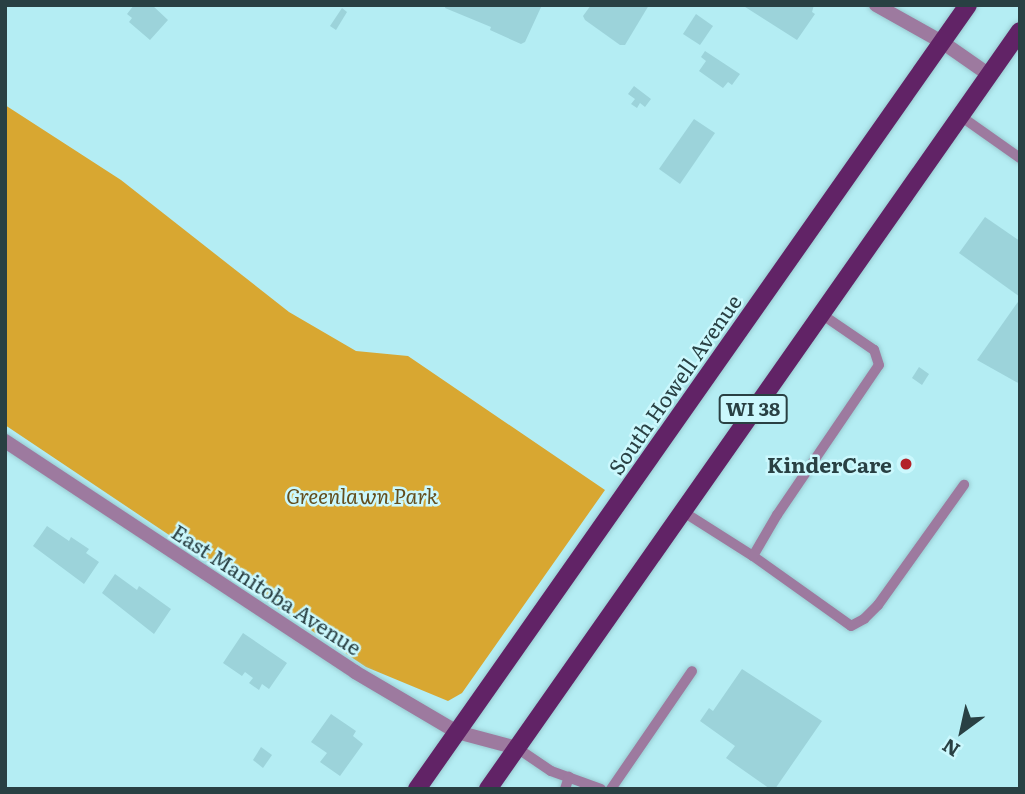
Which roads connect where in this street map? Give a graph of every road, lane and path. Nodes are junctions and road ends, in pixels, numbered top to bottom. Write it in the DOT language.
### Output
graph roads {
  1 [pos="876,5"];
  2 [pos="968,5"];
  3 [pos="1020,31"];
  4 [pos="942,42"];
  5 [pos="988,74"];
  6 [pos="960,115"];
  7 [pos="1020,158"];
  8 [pos="820,313"];
  9 [pos="5,441"];
  10 [pos="964,485"];
  11 [pos="682,511"];
  12 [pos="753,556"];
  13 [pos="692,671"];
  14 [pos="457,732"];
  15 [pos="517,748"];
  16 [pos="569,777"];
  17 [pos="417,789"];
  18 [pos="488,789"];
  19 [pos="565,789"];
  20 [pos="601,789"];
  21 [pos="611,789"];
  1 -- 4 [label="street"];
  2 -- 4 [label="main road, South Howell Avenue / WI 38"];
  3 -- 5 [label="main road, WI 38"];
  4 -- 5 [label="street"];
  4 -- 14 [label="main road, South Howell Avenue / WI 38"];
  5 -- 6 [label="main road, WI 38"];
  6 -- 7 [label="lane"];
  6 -- 8 [label="main road, WI 38"];
  8 -- 11 [label="main road, WI 38"];
  8 -- 12 [label="lane"];
  9 -- 14 [label="street, East Manitoba Avenue"];
  10 -- 12 [label="lane"];
  11 -- 12 [label="lane"];
  11 -- 15 [label="main road, WI 38"];
  13 -- 21 [label="lane"];
  14 -- 15 [label="street, East Manitoba Avenue"];
  14 -- 17 [label="main road, South Howell Avenue / WI 38"];
  15 -- 16 [label="lane"];
  15 -- 18 [label="main road, WI 38"];
  16 -- 19 [label="lane"];
  16 -- 20 [label="lane"];
}
